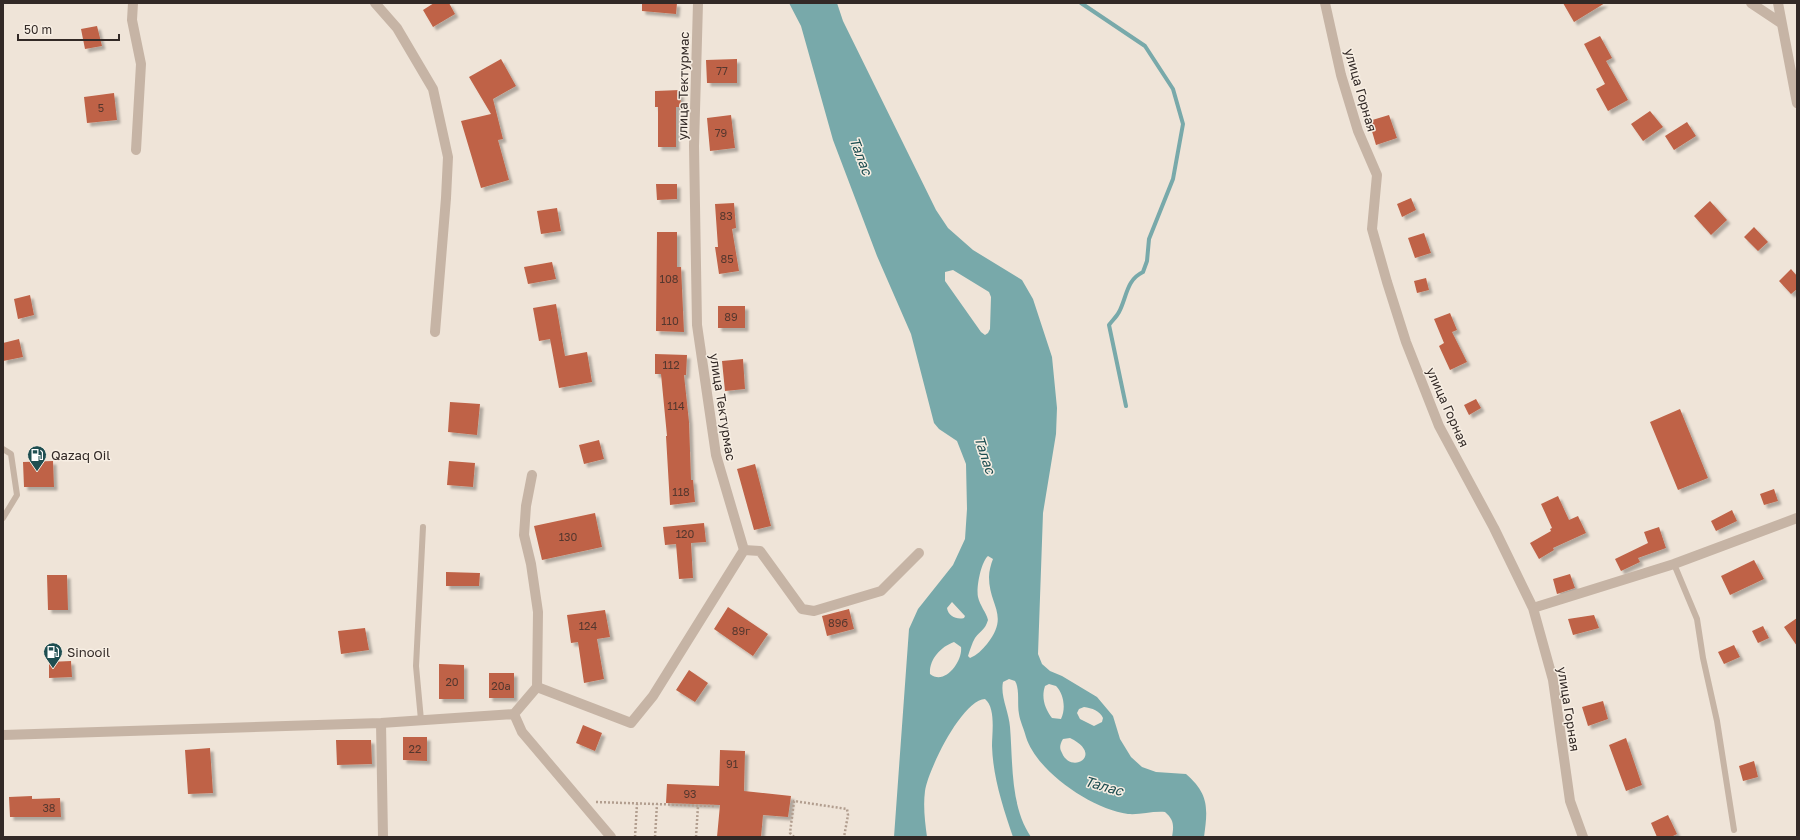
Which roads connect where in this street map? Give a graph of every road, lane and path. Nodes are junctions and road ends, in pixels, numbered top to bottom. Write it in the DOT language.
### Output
graph roads {
  1 [pos="133,3"];
  2 [pos="375,3"];
  3 [pos="698,3"];
  4 [pos="1325,3"];
  5 [pos="1751,3"];
  6 [pos="1778,3"];
  7 [pos="1781,23"];
  8 [pos="1797,104"];
  9 [pos="136,150"];
  10 [pos="435,332"];
  11 [pos="3,449"];
  12 [pos="532,476"];
  13 [pos="3,518"];
  14 [pos="1797,518"];
  15 [pos="423,527"];
  16 [pos="744,550"];
  17 [pos="918,553"];
  18 [pos="1674,564"];
  19 [pos="1533,608"];
  20 [pos="537,688"];
  21 [pos="514,714"];
  22 [pos="421,720"];
  23 [pos="381,723"];
  24 [pos="3,735"];
  25 [pos="579,802"];
  26 [pos="637,804"];
  27 [pos="657,804"];
  28 [pos="698,806"];
  29 [pos="714,806"];
  30 [pos="1734,830"];
  31 [pos="383,837"];
  32 [pos="611,837"];
  33 [pos="635,837"];
  34 [pos="654,837"];
  35 [pos="696,837"];
  36 [pos="794,837"];
  37 [pos="844,837"];
  38 [pos="1583,837"];
  1 -- 9 [label="street"];
  2 -- 10 [label="street"];
  3 -- 16 [label="street, улица Тектурмас"];
  4 -- 19 [label="street, улица Горная"];
  5 -- 7 [label="street"];
  6 -- 7 [label="street"];
  7 -- 8 [label="street"];
  11 -- 13 [label="lane"];
  12 -- 20 [label="street"];
  14 -- 18 [label="street"];
  15 -- 22 [label="lane"];
  16 -- 17 [label="street"];
  16 -- 20 [label="street"];
  18 -- 19 [label="street"];
  18 -- 30 [label="lane"];
  19 -- 38 [label="street, улица Горная"];
  20 -- 21 [label="street"];
  21 -- 22 [label="street"];
  21 -- 25 [label="street"];
  22 -- 23 [label="street"];
  23 -- 24 [label="street"];
  23 -- 31 [label="street"];
  25 -- 26 [label="path"];
  25 -- 32 [label="street"];
  26 -- 27 [label="path"];
  26 -- 33 [label="path"];
  27 -- 28 [label="path"];
  27 -- 34 [label="path"];
  28 -- 29 [label="path"];
  28 -- 35 [label="path"];
  36 -- 37 [label="path"];
}
